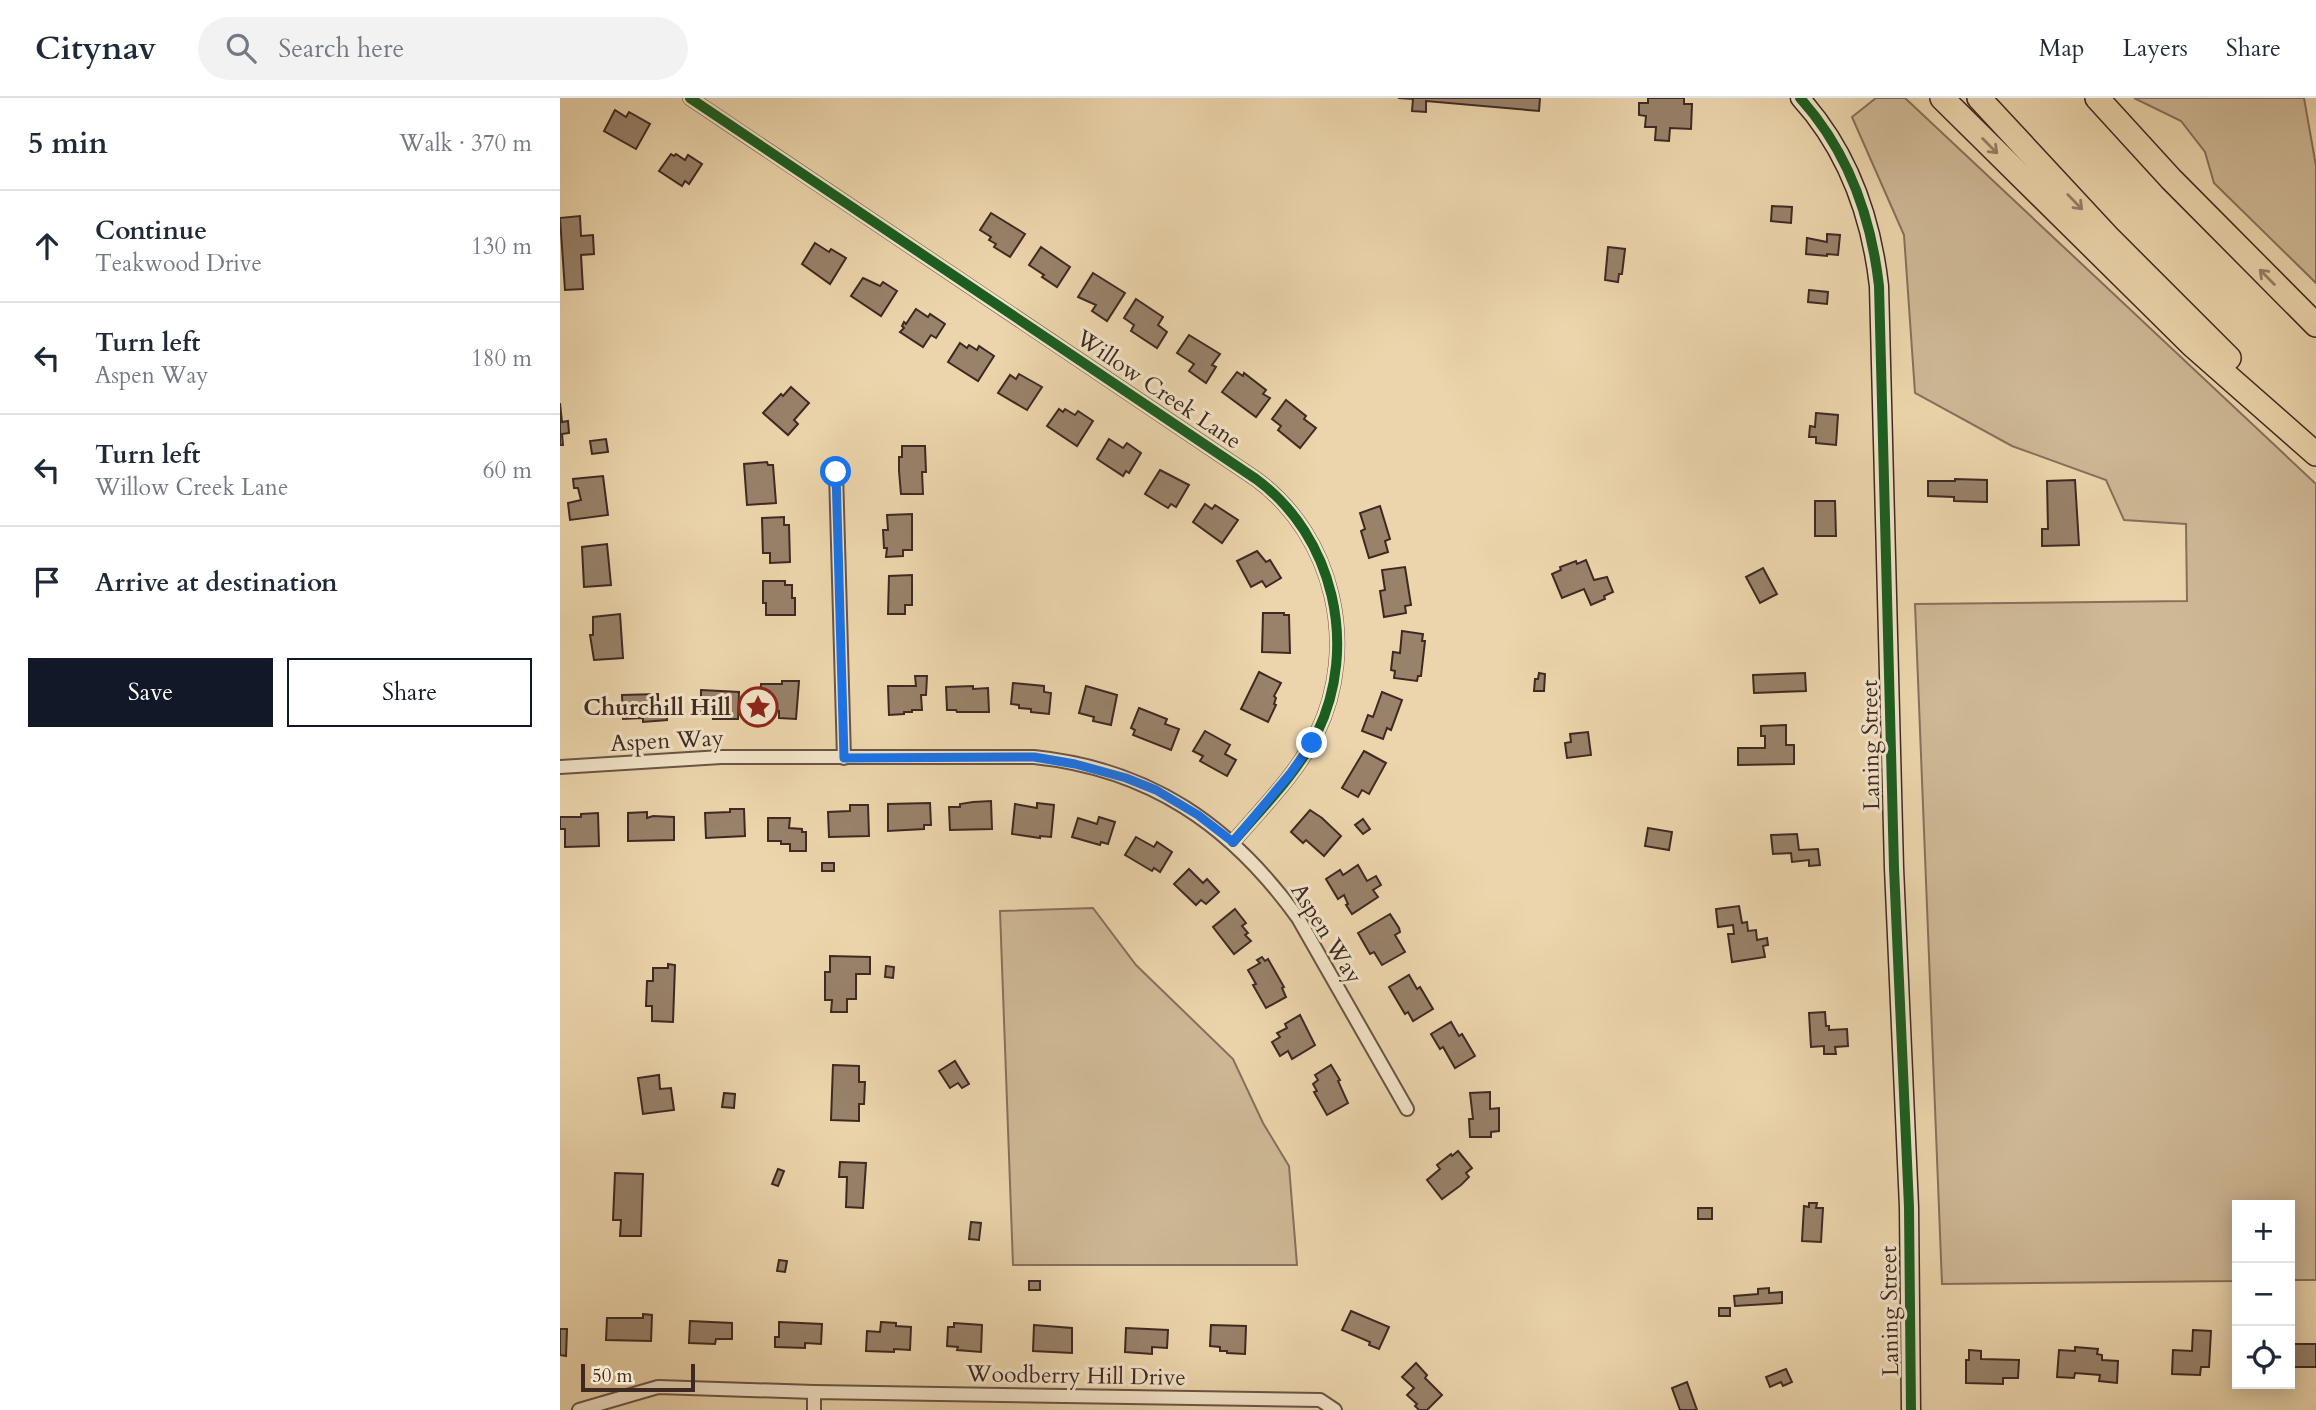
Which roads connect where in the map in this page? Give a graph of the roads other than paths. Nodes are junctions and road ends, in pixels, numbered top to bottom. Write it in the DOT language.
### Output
graph roads {
  1 [pos="690,98"];
  2 [pos="1800,98"];
  3 [pos="1942,98"];
  4 [pos="1979,98"];
  5 [pos="2097,98"];
  6 [pos="2316,325"];
  7 [pos="2316,444"];
  8 [pos="2316,454"];
  9 [pos="836,472"];
  10 [pos="844,758"];
  11 [pos="560,767"];
  12 [pos="1233,842"];
  13 [pos="1407,1109"];
  14 [pos="814,1392"];
  15 [pos="579,1410"];
  16 [pos="814,1410"];
  17 [pos="1335,1410"];
  18 [pos="1910,1410"];
  1 -- 12 [label="street, Willow Creek Lane"];
  2 -- 18 [label="street, Laning Street"];
  3 -- 8 [label="highway, one-way"];
  4 -- 7 [label="highway, one-way"];
  6 -- 5 [label="highway, one-way"];
  9 -- 10 [label="street"];
  10 -- 11 [label="street, Aspen Way"];
  10 -- 12 [label="street, Aspen Way"];
  12 -- 13 [label="street, Aspen Way"];
  14 -- 15 [label="street, Woodberry Hill Drive"];
  14 -- 16 [label="street"];
  14 -- 17 [label="street, Woodberry Hill Drive"];
}
